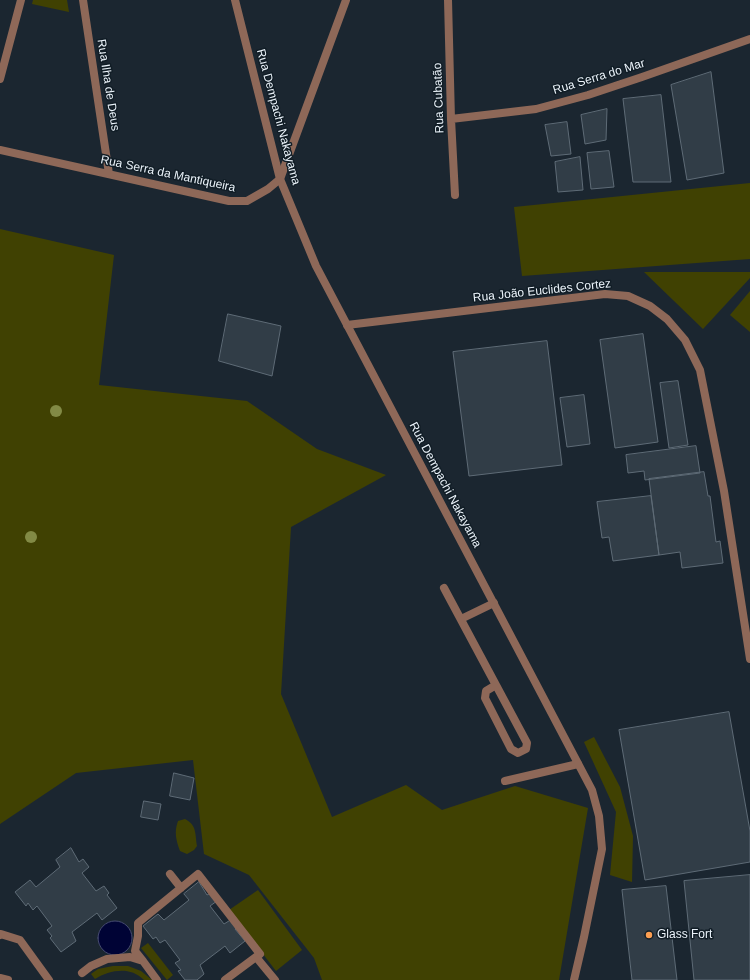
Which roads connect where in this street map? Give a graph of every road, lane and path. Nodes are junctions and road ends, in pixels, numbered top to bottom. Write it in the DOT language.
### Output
graph roads {
  1 [pos="21,0"];
  2 [pos="82,0"];
  3 [pos="235,0"];
  4 [pos="346,0"];
  5 [pos="448,0"];
  6 [pos="750,39"];
  7 [pos="0,79"];
  8 [pos="451,119"];
  9 [pos="0,150"];
  10 [pos="109,174"];
  11 [pos="280,179"];
  12 [pos="455,195"];
  13 [pos="347,325"];
  14 [pos="444,588"];
  15 [pos="494,603"];
  16 [pos="461,619"];
  17 [pos="750,659"];
  18 [pos="496,685"];
  19 [pos="578,764"];
  20 [pos="505,782"];
  21 [pos="170,874"];
  22 [pos="181,888"];
  23 [pos="0,935"];
  24 [pos="256,957"];
  25 [pos="143,961"];
  26 [pos="82,973"];
  27 [pos="0,978"];
  28 [pos="8,980"];
  29 [pos="49,980"];
  30 [pos="157,980"];
  31 [pos="225,980"];
  32 [pos="275,980"];
  33 [pos="574,980"];
  1 -- 7 [label="street"];
  2 -- 10 [label="street, Rua Ilha de Deus"];
  3 -- 11 [label="street, Rua Dempachi Nakayama"];
  4 -- 11 [label="street"];
  5 -- 8 [label="street, Rua Cubatão"];
  6 -- 8 [label="street, Rua Serra do Mar"];
  8 -- 12 [label="street, Rua Cubatão"];
  9 -- 10 [label="street, Rua Serra da Mantiqueira"];
  10 -- 11 [label="street, Rua Serra da Mantiqueira"];
  11 -- 13 [label="street, Rua Dempachi Nakayama"];
  13 -- 15 [label="street, Rua Dempachi Nakayama"];
  13 -- 17 [label="street, Rua João Euclides Cortez"];
  14 -- 16 [label="street"];
  15 -- 16 [label="street"];
  15 -- 19 [label="street, Rua Dempachi Nakayama"];
  16 -- 18 [label="street"];
  18 -- 18 [label="street"];
  19 -- 20 [label="street"];
  19 -- 33 [label="street, Rua Dempachi Nakayama"];
  21 -- 22 [label="street"];
  22 -- 24 [label="street"];
  22 -- 25 [label="street"];
  23 -- 29 [label="street"];
  24 -- 31 [label="street"];
  24 -- 32 [label="street"];
  25 -- 26 [label="street"];
  25 -- 30 [label="street"];
  27 -- 28 [label="street"];
}
